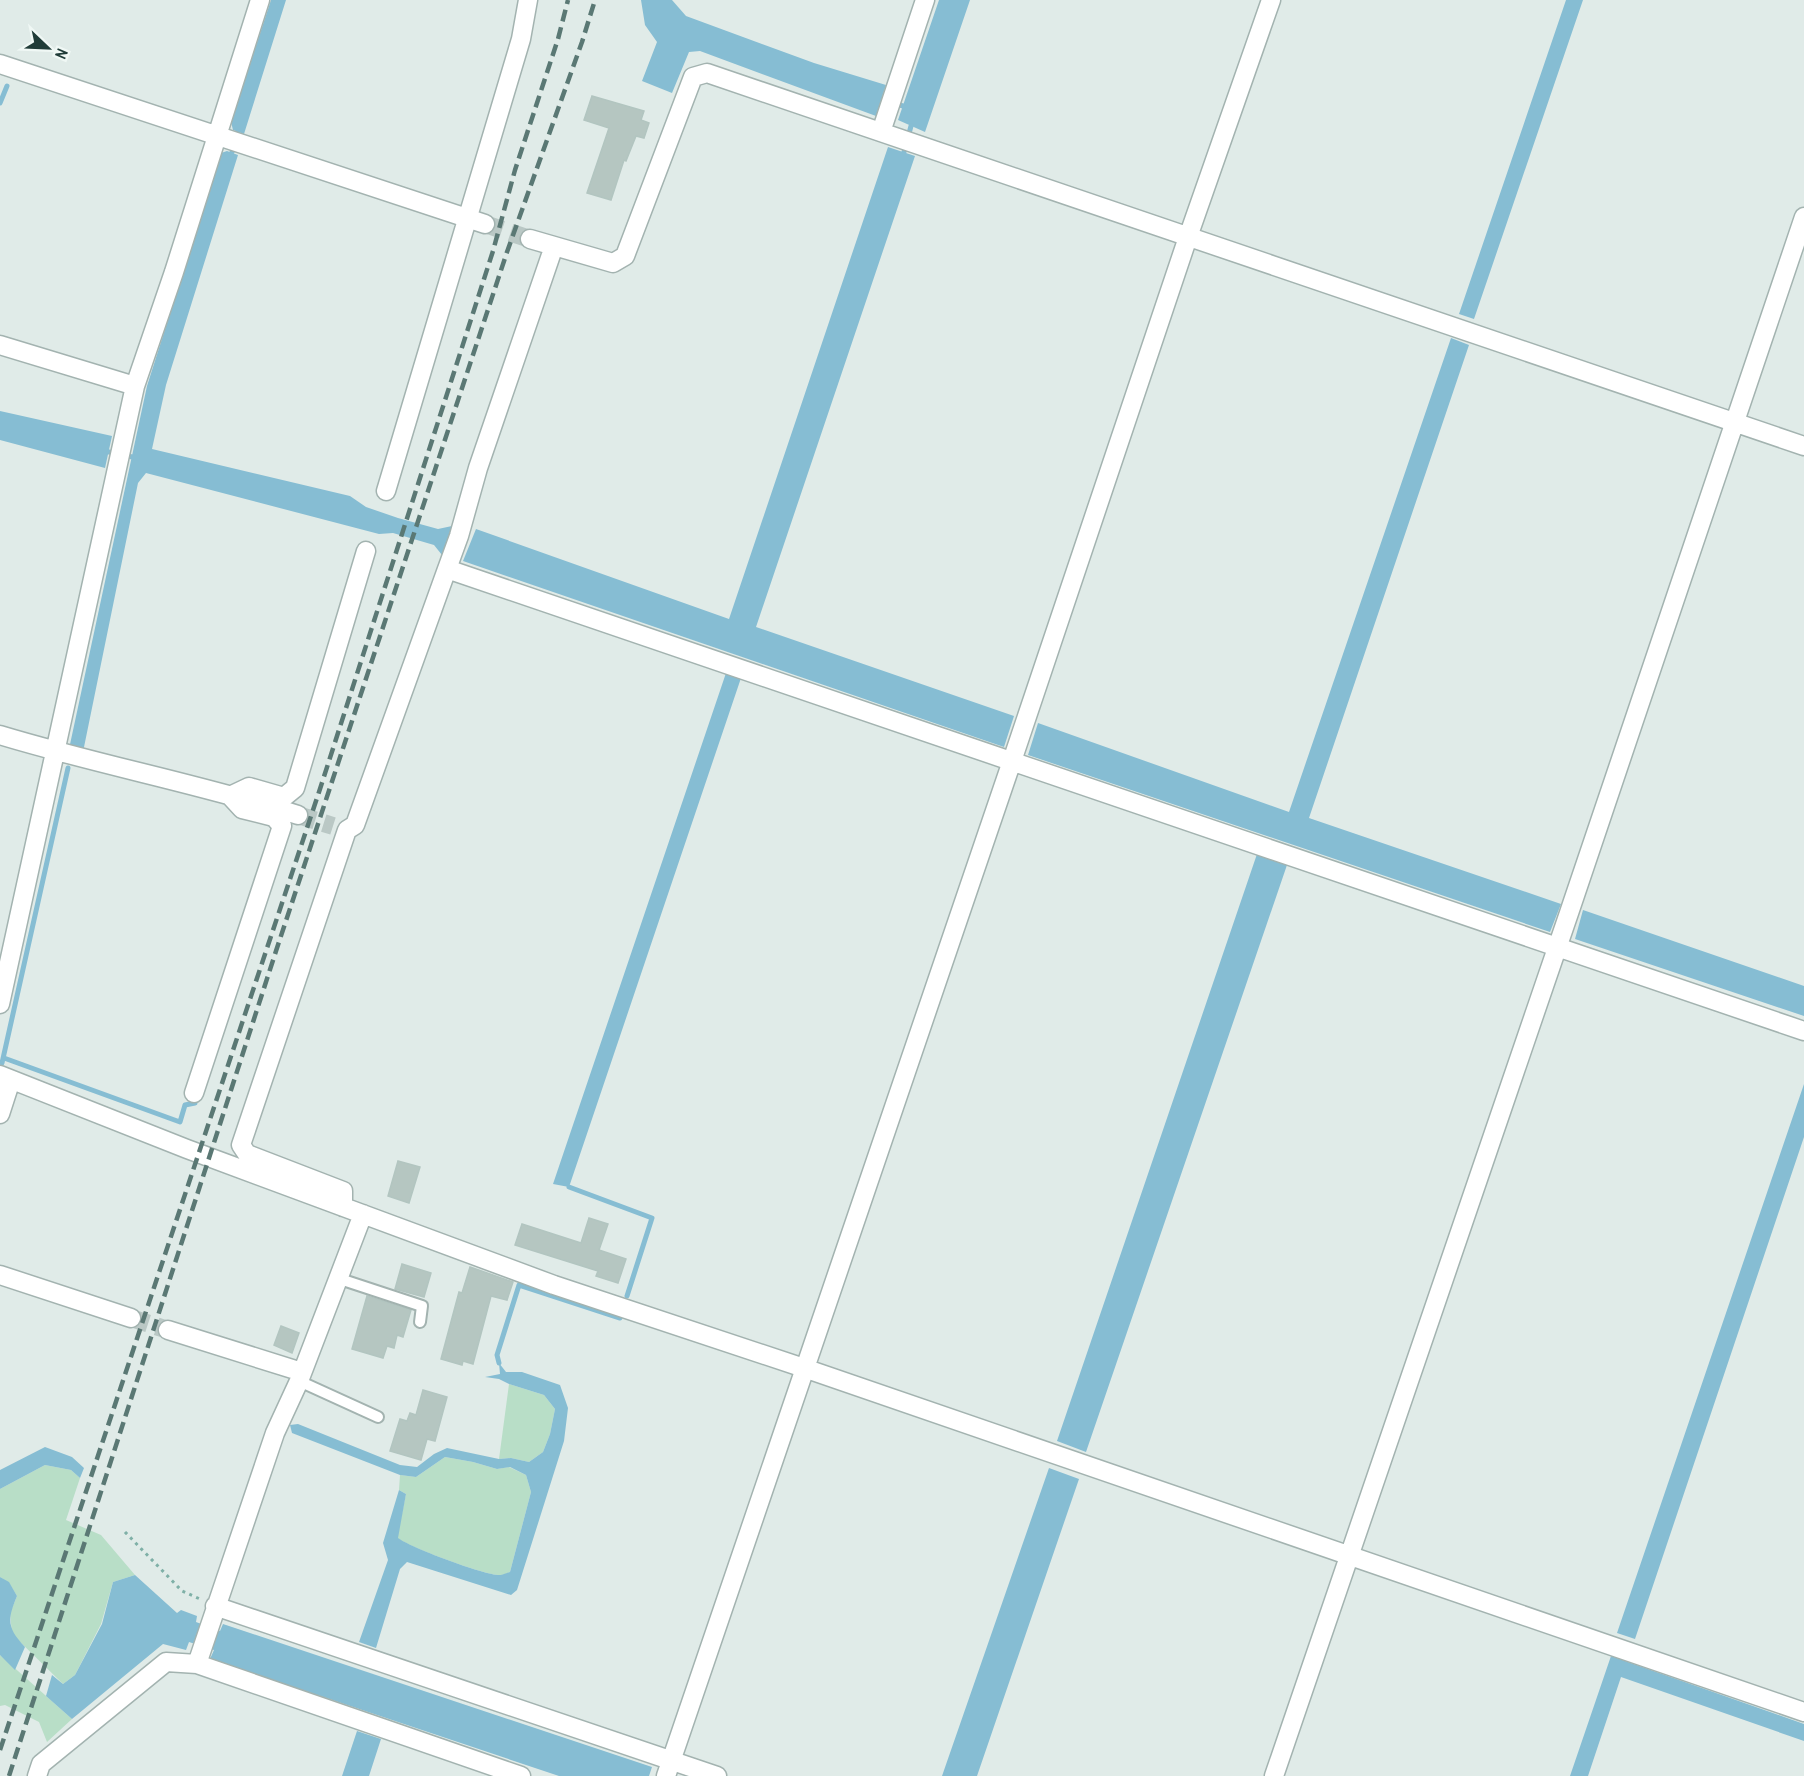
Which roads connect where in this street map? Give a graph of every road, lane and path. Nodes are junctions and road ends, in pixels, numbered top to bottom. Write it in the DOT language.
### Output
graph roads {
  1 [pos="260,0"];
  2 [pos="528,0"];
  3 [pos="926,0"];
  4 [pos="1271,0"];
  5 [pos="1,68"];
  6 [pos="881,132"];
  7 [pos="229,141"];
  8 [pos="1804,216"];
  9 [pos="477,221"];
  10 [pos="1188,237"];
  11 [pos="530,238"];
  12 [pos="554,246"];
  13 [pos="0,345"];
  14 [pos="135,386"];
  15 [pos="1734,422"];
  16 [pos="1804,446"];
  17 [pos="386,491"];
  18 [pos="366,551"];
  19 [pos="447,569"];
  20 [pos="0,735"];
  21 [pos="56,752"];
  22 [pos="1012,761"];
  23 [pos="230,796"];
  24 [pos="298,815"];
  25 [pos="1558,947"];
  26 [pos="0,1004"];
  27 [pos="1804,1031"];
  28 [pos="6,1077"];
  29 [pos="194,1093"];
  30 [pos="0,1113"];
  31 [pos="343,1207"];
  32 [pos="363,1215"];
  33 [pos="0,1275"];
  34 [pos="340,1279"];
  35 [pos="131,1318"];
  36 [pos="420,1322"];
  37 [pos="168,1330"];
  38 [pos="804,1368"];
  39 [pos="301,1376"];
  40 [pos="378,1417"];
  41 [pos="125,1532"];
  42 [pos="1349,1555"];
  43 [pos="213,1613"];
  44 [pos="199,1658"];
  45 [pos="1804,1712"];
  46 [pos="668,1771"];
  47 [pos="37,1776"];
  48 [pos="521,1776"];
  49 [pos="717,1776"];
  50 [pos="1274,1776"];
  1 -- 7 [label="street"];
  2 -- 9 [label="street"];
  3 -- 6 [label="street"];
  4 -- 10 [label="street"];
  5 -- 7 [label="street"];
  6 -- 10 [label="street"];
  6 -- 12 [label="street"];
  7 -- 9 [label="street"];
  7 -- 14 [label="street"];
  8 -- 15 [label="street"];
  9 -- 17 [label="street"];
  10 -- 15 [label="street"];
  10 -- 22 [label="street"];
  11 -- 12 [label="street"];
  12 -- 19 [label="street"];
  13 -- 14 [label="street"];
  14 -- 21 [label="street"];
  15 -- 16 [label="street"];
  15 -- 25 [label="street"];
  18 -- 23 [label="street"];
  19 -- 22 [label="street"];
  19 -- 31 [label="street"];
  20 -- 21 [label="street"];
  21 -- 23 [label="street"];
  21 -- 26 [label="street"];
  22 -- 25 [label="street"];
  22 -- 38 [label="street"];
  23 -- 24 [label="street"];
  23 -- 29 [label="street"];
  25 -- 27 [label="street"];
  25 -- 42 [label="street"];
  28 -- 30 [label="street"];
  28 -- 31 [label="street"];
  31 -- 32 [label="street"];
  32 -- 34 [label="street"];
  32 -- 38 [label="street"];
  33 -- 35 [label="street"];
  34 -- 36 [label="lane"];
  34 -- 39 [label="street"];
  37 -- 39 [label="street"];
  38 -- 42 [label="street"];
  38 -- 46 [label="street"];
  39 -- 40 [label="lane"];
  39 -- 43 [label="street"];
  41 -- 43 [label="path"];
  42 -- 45 [label="street"];
  42 -- 50 [label="street"];
  43 -- 44 [label="street"];
  43 -- 46 [label="street"];
  44 -- 47 [label="street"];
  44 -- 48 [label="street"];
  46 -- 49 [label="street"];
}
